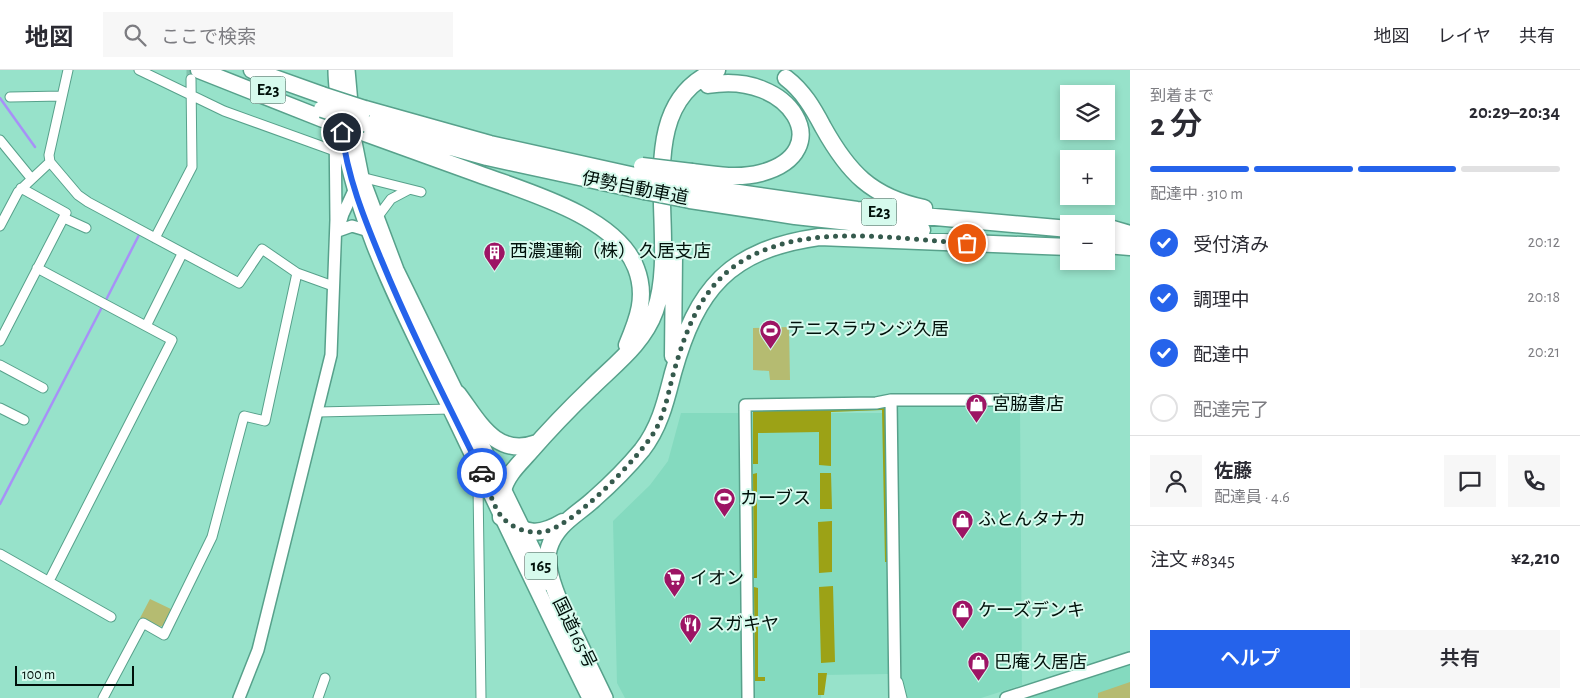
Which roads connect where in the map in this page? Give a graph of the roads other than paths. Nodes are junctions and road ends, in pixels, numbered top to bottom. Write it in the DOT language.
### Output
graph roads {
  1 [pos="68,70"];
  2 [pos="138,70"];
  3 [pos="214,70"];
  4 [pos="252,70"];
  5 [pos="717,70"];
  6 [pos="770,70"];
  7 [pos="340,71"];
  8 [pos="195,75"];
  9 [pos="62,96"];
  10 [pos="191,96"];
  11 [pos="10,97"];
  12 [pos="322,108"];
  13 [pos="366,122"];
  14 [pos="0,140"];
  15 [pos="335,151"];
  16 [pos="50,162"];
  17 [pos="30,178"];
  18 [pos="643,178"];
  19 [pos="356,183"];
  20 [pos="691,186"];
  21 [pos="21,188"];
  22 [pos="408,190"];
  23 [pos="421,192"];
  24 [pos="64,218"];
  25 [pos="1060,222"];
  26 [pos="373,225"];
  27 [pos="0,226"];
  28 [pos="337,226"];
  29 [pos="86,228"];
  30 [pos="1060,228"];
  31 [pos="1115,232"];
  32 [pos="1115,235"];
  33 [pos="155,238"];
  34 [pos="1060,241"];
  35 [pos="1130,241"];
  36 [pos="1115,244"];
  37 [pos="1060,247"];
  38 [pos="182,254"];
  39 [pos="38,268"];
  40 [pos="297,273"];
  41 [pos="333,286"];
  42 [pos="146,326"];
  43 [pos="0,341"];
  44 [pos="618,363"];
  45 [pos="0,365"];
  46 [pos="672,378"];
  47 [pos="43,388"];
  48 [pos="891,400"];
  49 [pos="1017,400"];
  50 [pos="454,402"];
  51 [pos="0,408"];
  52 [pos="318,412"];
  53 [pos="24,420"];
  54 [pos="537,443"];
  55 [pos="482,474"];
  56 [pos="503,490"];
  57 [pos="501,517"];
  58 [pos="568,520"];
  59 [pos="524,531"];
  60 [pos="1,557"];
  61 [pos="49,581"];
  62 [pos="111,617"];
  63 [pos="584,654"];
  64 [pos="1130,658"];
  65 [pos="895,672"];
  66 [pos="325,678"];
  67 [pos="243,697"];
  68 [pos="103,698"];
  69 [pos="318,698"];
  70 [pos="481,698"];
  71 [pos="590,698"];
  72 [pos="605,698"];
  73 [pos="748,698"];
  74 [pos="895,698"];
  75 [pos="902,698"];
  76 [pos="1006,698"];
  1 -- 9 [label="street"];
  2 -- 10 [label="street"];
  3 -- 12 [label="highway, 伊勢自動車道 / E23"];
  4 -- 12 [label="highway, 伊勢自動車道 / E23"];
  5 -- 44 [label="highway"];
  6 -- 25 [label="highway"];
  7 -- 15 [label="street"];
  7 -- 19 [label="highway, 国道165号 / 165"];
  8 -- 10 [label="street"];
  8 -- 12 [label="highway"];
  9 -- 11 [label="street"];
  9 -- 16 [label="street"];
  10 -- 15 [label="street"];
  10 -- 33 [label="street"];
  12 -- 13 [label="highway, 伊勢自動車道 / E23, bridge"];
  13 -- 18 [label="highway, 伊勢自動車道 / E23"];
  13 -- 18 [label="highway, 伊勢自動車道 / E23"];
  13 -- 44 [label="highway"];
  14 -- 17 [label="street"];
  15 -- 28 [label="street"];
  16 -- 17 [label="street"];
  16 -- 33 [label="street"];
  17 -- 21 [label="street"];
  18 -- 20 [label="highway, 伊勢自動車道, bridge"];
  19 -- 22 [label="street"];
  19 -- 26 [label="highway, 国道165号 / 165"];
  19 -- 28 [label="street"];
  20 -- 30 [label="highway, 伊勢自動車道 / E23"];
  20 -- 34 [label="highway, 伊勢自動車道 / E23"];
  20 -- 46 [label="highway"];
  21 -- 24 [label="street"];
  21 -- 27 [label="street"];
  22 -- 23 [label="street"];
  22 -- 26 [label="street"];
  24 -- 29 [label="street"];
  24 -- 39 [label="street"];
  26 -- 28 [label="street"];
  26 -- 50 [label="highway, 国道165号 / 165"];
  28 -- 41 [label="street"];
  31 -- 35 [label="highway"];
  32 -- 35 [label="highway"];
  33 -- 38 [label="street"];
  35 -- 36 [label="highway"];
  37 -- 46 [label="highway"];
  38 -- 40 [label="street"];
  38 -- 42 [label="street"];
  39 -- 42 [label="street"];
  39 -- 43 [label="street"];
  40 -- 41 [label="street"];
  40 -- 68 [label="street"];
  41 -- 52 [label="street"];
  42 -- 61 [label="street"];
  44 -- 54 [label="highway"];
  45 -- 47 [label="street"];
  46 -- 58 [label="highway"];
  48 -- 49 [label="street"];
  48 -- 65 [label="street"];
  48 -- 73 [label="street"];
  50 -- 52 [label="street"];
  50 -- 54 [label="highway"];
  50 -- 55 [label="highway, 国道165号 / 165"];
  50 -- 56 [label="highway, 国道165号 / 165"];
  51 -- 53 [label="street"];
  52 -- 67 [label="street"];
  54 -- 56 [label="highway"];
  55 -- 57 [label="highway, 国道165号 / 165"];
  55 -- 70 [label="street"];
  56 -- 57 [label="highway"];
  56 -- 59 [label="highway, 国道165号 / 165"];
  57 -- 59 [label="highway"];
  57 -- 71 [label="highway, 国道165号 / 165"];
  58 -- 59 [label="highway"];
  58 -- 63 [label="highway"];
  59 -- 63 [label="highway, 国道165号 / 165"];
  60 -- 61 [label="street"];
  61 -- 62 [label="street"];
  63 -- 72 [label="highway, 国道165号 / 165"];
  64 -- 76 [label="street"];
  65 -- 74 [label="street"];
  65 -- 75 [label="street"];
  66 -- 69 [label="street"];
}
